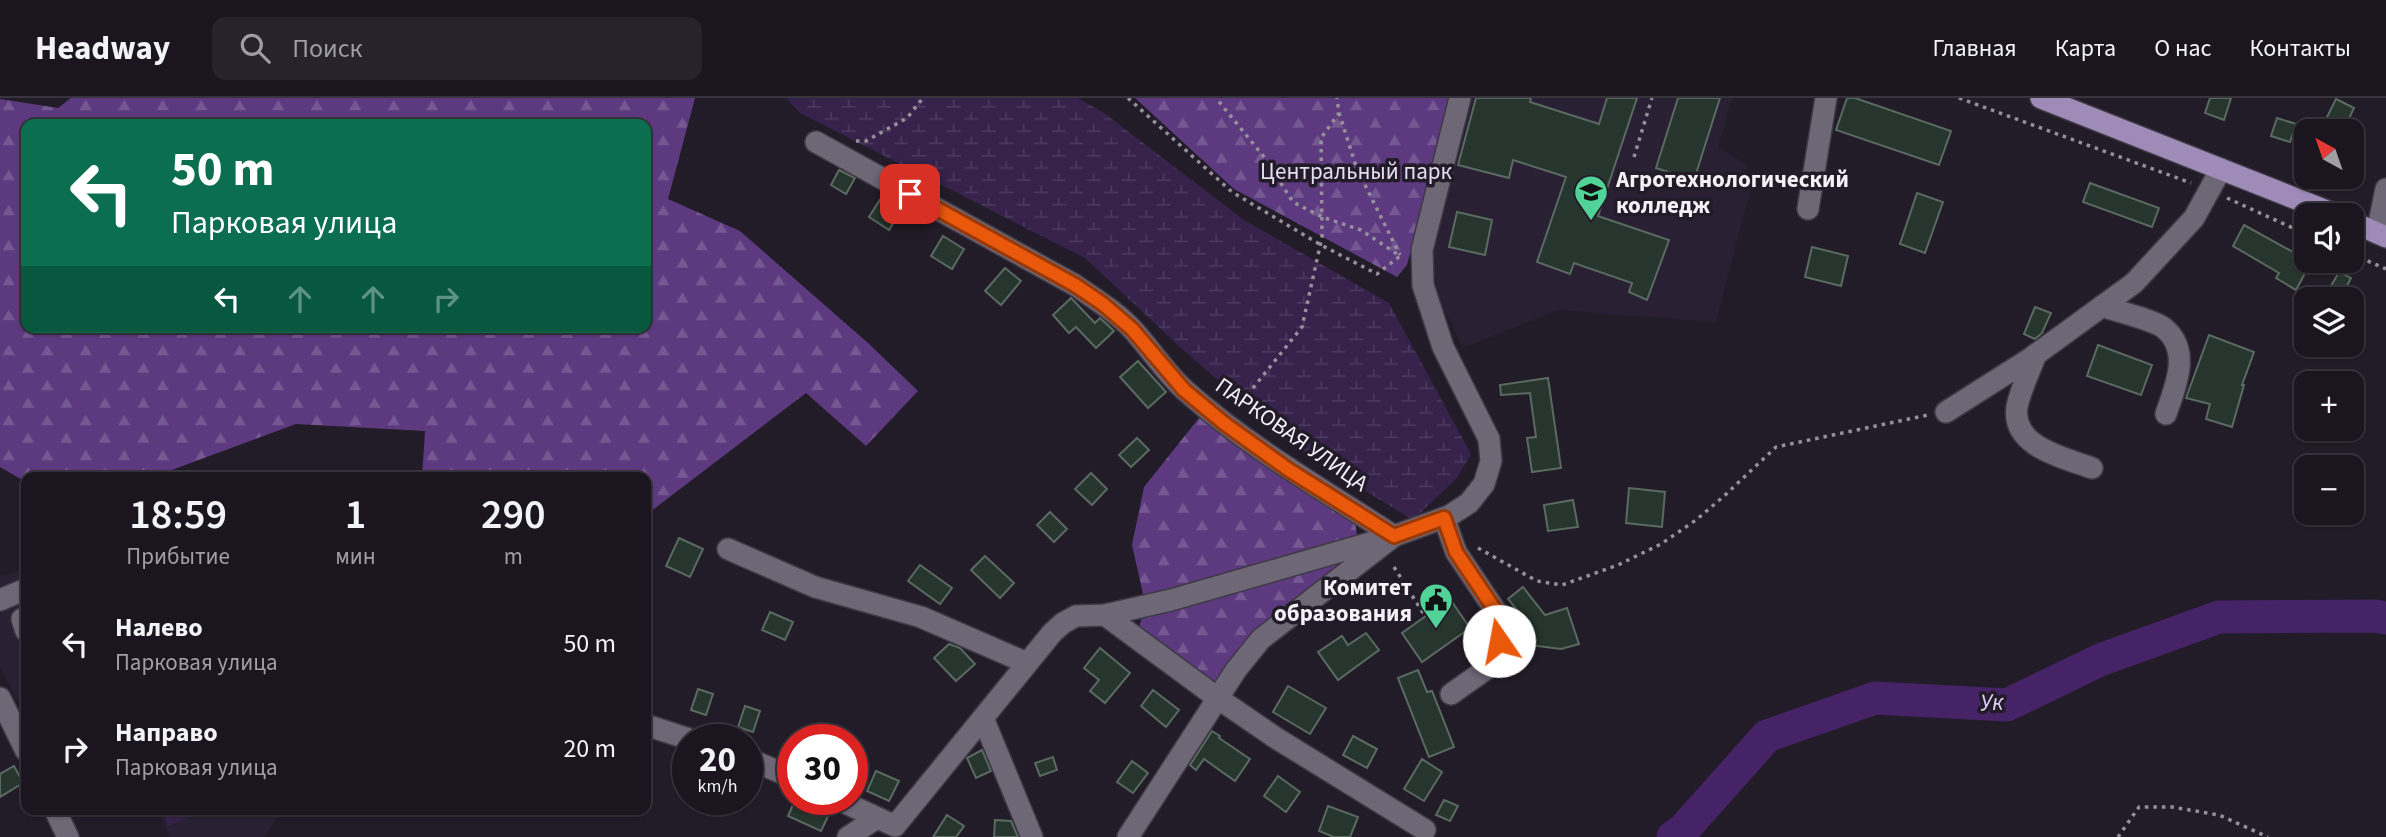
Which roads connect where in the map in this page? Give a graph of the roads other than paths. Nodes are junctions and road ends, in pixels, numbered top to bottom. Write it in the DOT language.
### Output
graph roads {
  1 [pos="1460,98"];
  2 [pos="1826,98"];
  3 [pos="2041,98"];
  4 [pos="816,142"];
  5 [pos="2221,169"];
  6 [pos="2386,189"];
  7 [pos="2307,203"];
  8 [pos="1808,209"];
  9 [pos="2364,227"];
  10 [pos="2381,235"];
  11 [pos="2102,306"];
  12 [pos="2036,354"];
  13 [pos="1946,412"];
  14 [pos="2166,414"];
  15 [pos="2092,468"];
  16 [pos="1444,518"];
  17 [pos="1394,536"];
  18 [pos="728,549"];
  19 [pos="21,591"];
  20 [pos="0,600"];
  21 [pos="1105,615"];
  22 [pos="1027,663"];
  23 [pos="1451,694"];
  24 [pos="0,698"];
  25 [pos="1219,699"];
  26 [pos="983,718"];
  27 [pos="651,727"];
  28 [pos="672,733"];
  29 [pos="21,741"];
  30 [pos="57,815"];
  31 [pos="866,815"];
  32 [pos="888,827"];
  33 [pos="1424,830"];
  34 [pos="68,837"];
  35 [pos="848,837"];
  36 [pos="1032,837"];
  37 [pos="1129,837"];
  1 -- 16 [label="street"];
  2 -- 8 [label="street"];
  3 -- 5 [label="main road"];
  4 -- 17 [label="street, ПАРКОВАЯ УЛИЦА"];
  5 -- 7 [label="main road"];
  5 -- 11 [label="street"];
  6 -- 10 [label="street"];
  9 -- 10 [label="main road"];
  11 -- 12 [label="street"];
  11 -- 14 [label="street"];
  12 -- 13 [label="street"];
  12 -- 15 [label="street"];
  16 -- 17 [label="street"];
  16 -- 23 [label="street"];
  17 -- 21 [label="street"];
  17 -- 25 [label="street"];
  18 -- 22 [label="street"];
  19 -- 20 [label="street"];
  21 -- 22 [label="street"];
  21 -- 25 [label="street"];
  22 -- 26 [label="street"];
  24 -- 29 [label="street"];
  25 -- 33 [label="street"];
  25 -- 37 [label="street"];
  26 -- 32 [label="street"];
  26 -- 36 [label="street"];
  27 -- 28 [label="street"];
  30 -- 34 [label="street"];
  31 -- 32 [label="street"];
  32 -- 35 [label="street"];
}
